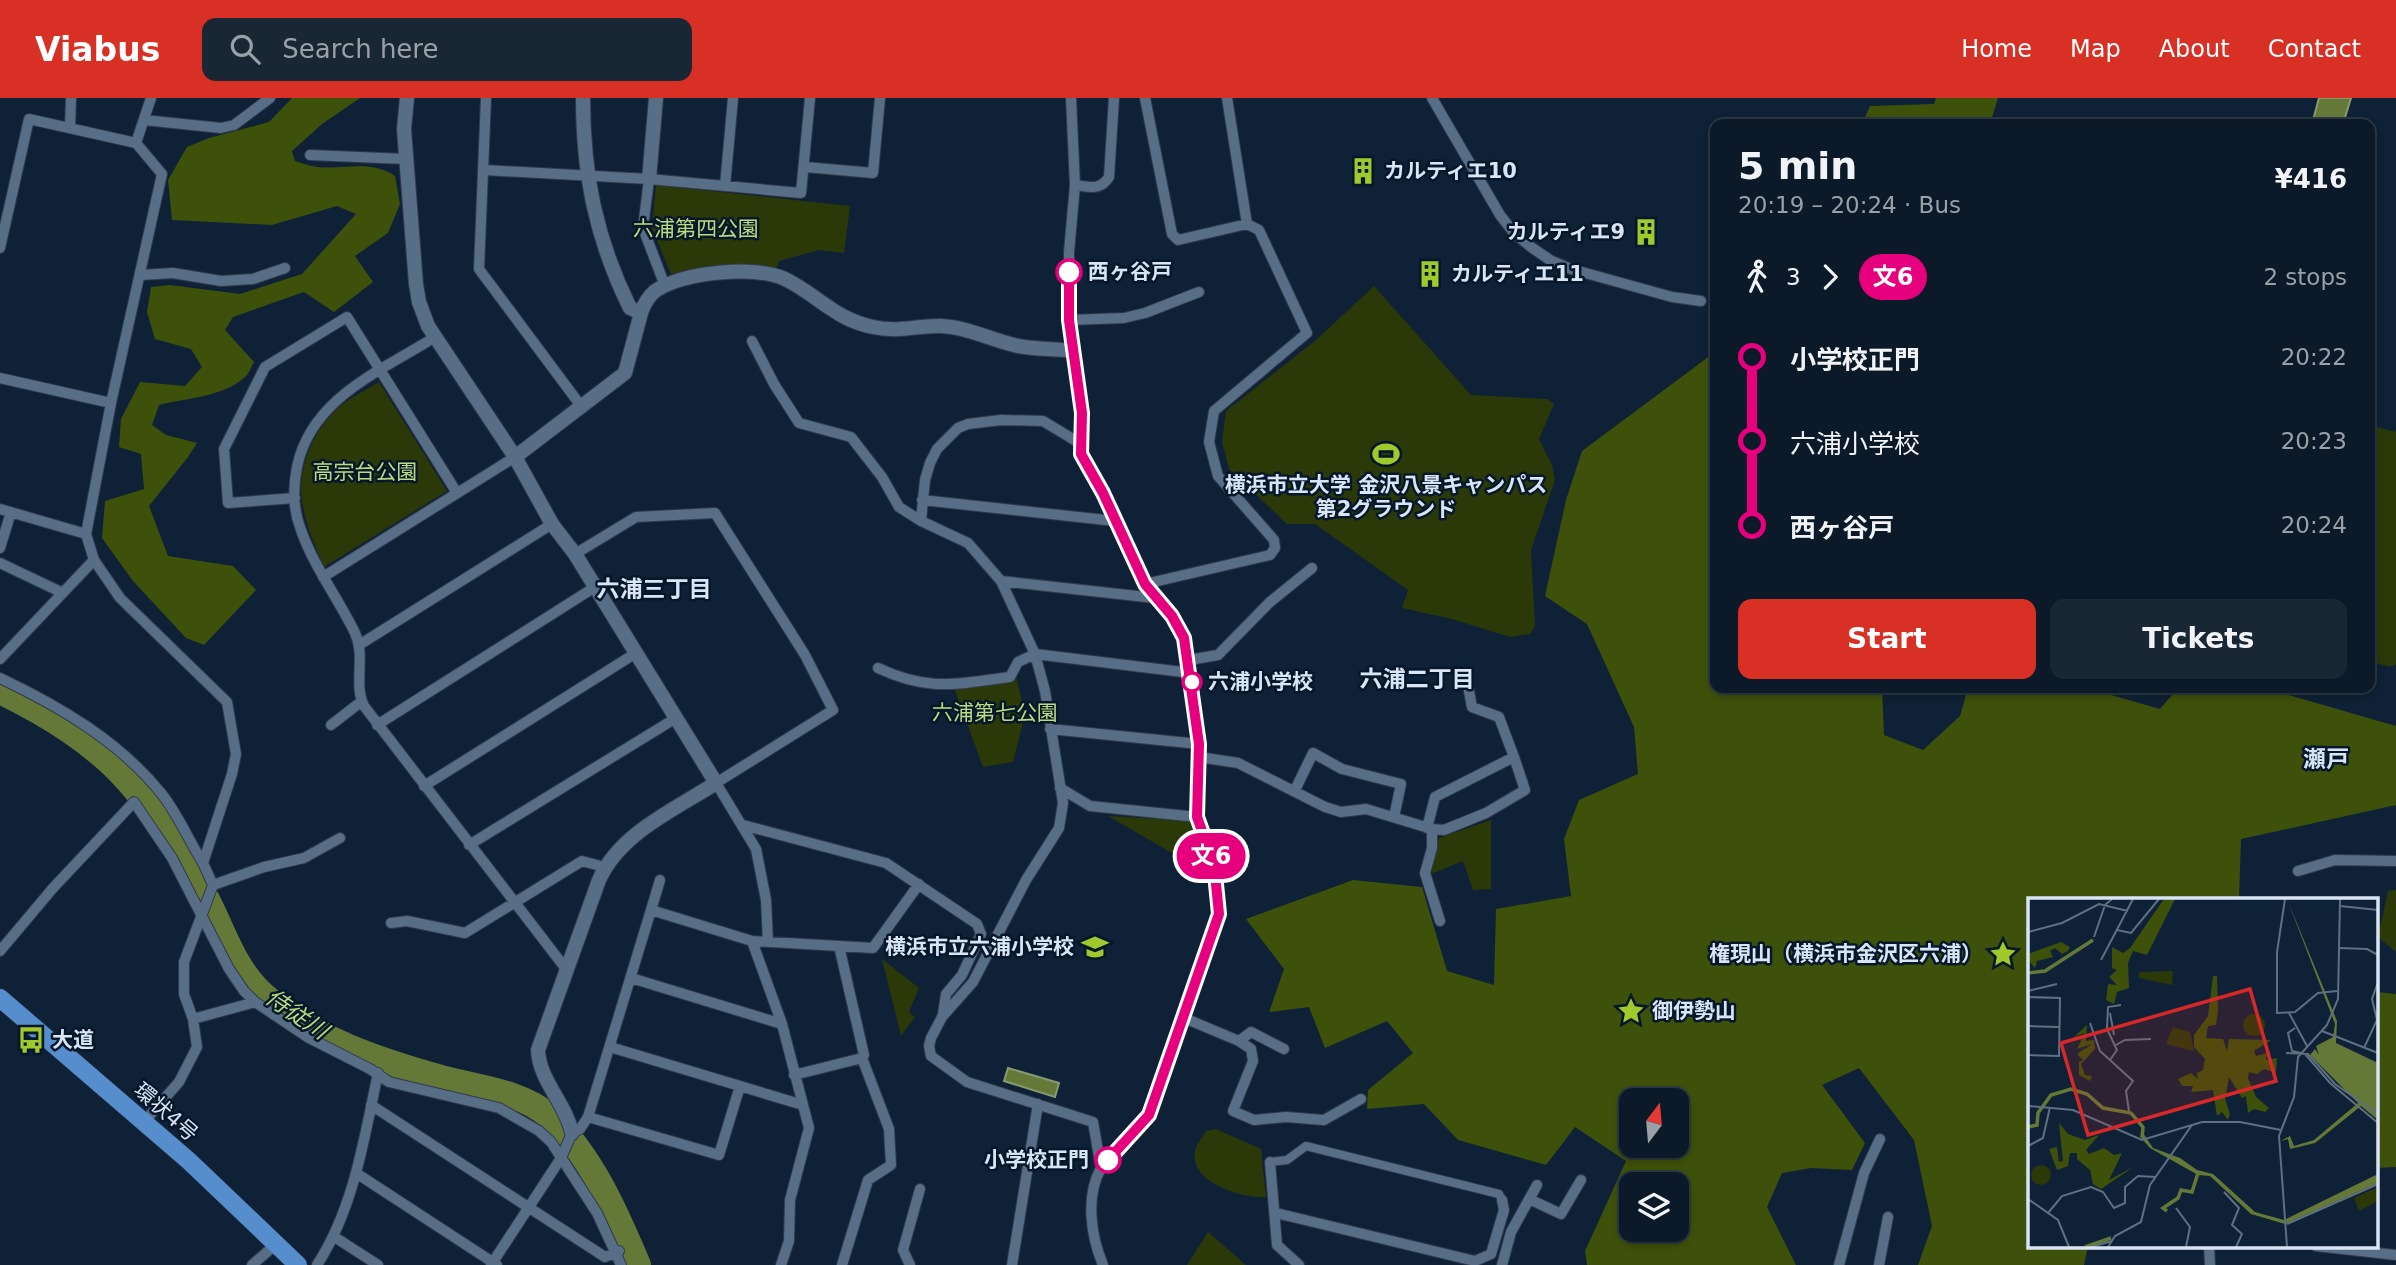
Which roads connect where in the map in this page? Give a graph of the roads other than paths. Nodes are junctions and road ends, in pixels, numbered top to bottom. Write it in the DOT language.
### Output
graph roads {
  1 [pos="71,98"];
  2 [pos="151,98"];
  3 [pos="270,98"];
  4 [pos="407,98"];
  5 [pos="486,98"];
  6 [pos="583,98"];
  7 [pos="656,98"];
  8 [pos="733,98"];
  9 [pos="810,98"];
  10 [pos="880,98"];
  11 [pos="1071,98"];
  12 [pos="1114,98"];
  13 [pos="1146,98"];
  14 [pos="1227,98"];
  15 [pos="1432,98"];
  16 [pos="144,120"];
  17 [pos="70,128"];
  18 [pos="136,143"];
  19 [pos="310,155"];
  20 [pos="407,159"];
  21 [pos="805,167"];
  22 [pos="484,170"];
  23 [pos="586,174"];
  24 [pos="649,179"];
  25 [pos="1075,185"];
  26 [pos="725,186"];
  27 [pos="1247,224"];
  28 [pos="0,248"];
  29 [pos="285,268"];
  30 [pos="141,275"];
  31 [pos="665,286"];
  32 [pos="1199,292"];
  33 [pos="1701,301"];
  34 [pos="642,313"];
  35 [pos="1069,320"];
  36 [pos="435,337"];
  37 [pos="752,341"];
  38 [pos="1072,351"];
  39 [pos="380,372"];
  40 [pos="0,377"];
  41 [pos="111,402"];
  42 [pos="581,406"];
  43 [pos="1081,444"];
  44 [pos="515,457"];
  45 [pos="457,493"];
  46 [pos="295,498"];
  47 [pos="922,500"];
  48 [pos="5,511"];
  49 [pos="921,521"];
  50 [pos="1115,521"];
  51 [pos="552,524"];
  52 [pos="86,534"];
  53 [pos="0,548"];
  54 [pos="575,554"];
  55 [pos="94,560"];
  56 [pos="0,563"];
  57 [pos="1312,568"];
  58 [pos="323,577"];
  59 [pos="1001,581"];
  60 [pos="1145,584"];
  61 [pos="595,587"];
  62 [pos="63,593"];
  63 [pos="1154,598"];
  64 [pos="359,645"];
  65 [pos="636,653"];
  66 [pos="1035,654"];
  67 [pos="0,659"];
  68 [pos="1189,660"];
  69 [pos="878,668"];
  70 [pos="1191,673"];
  71 [pos="0,678"];
  72 [pos="1469,691"];
  73 [pos="362,701"];
  74 [pos="676,718"];
  75 [pos="331,725"];
  76 [pos="377,725"];
  77 [pos="1050,729"];
  78 [pos="1199,744"];
  79 [pos="1199,757"];
  80 [pos="1514,757"];
  81 [pos="716,783"];
  82 [pos="424,786"];
  83 [pos="1060,788"];
  84 [pos="1296,790"];
  85 [pos="1197,817"];
  86 [pos="1394,817"];
  87 [pos="743,825"];
  88 [pos="1430,828"];
  89 [pos="340,838"];
  90 [pos="469,845"];
  91 [pos="2396,861"];
  92 [pos="203,863"];
  93 [pos="604,867"];
  94 [pos="2298,871"];
  95 [pos="660,880"];
  96 [pos="919,884"];
  97 [pos="212,888"];
  98 [pos="514,902"];
  99 [pos="651,910"];
  100 [pos="203,914"];
  101 [pos="1440,921"];
  102 [pos="391,923"];
  103 [pos="752,941"];
  104 [pos="768,942"];
  105 [pos="839,946"];
  106 [pos="0,951"];
  107 [pos="566,969"];
  108 [pos="631,978"];
  109 [pos="0,998"];
  110 [pos="255,1002"];
  111 [pos="942,1017"];
  112 [pos="1184,1018"];
  113 [pos="192,1019"];
  114 [pos="782,1024"];
  115 [pos="1239,1041"];
  116 [pos="610,1047"];
  117 [pos="1284,1049"];
  118 [pos="862,1058"];
  119 [pos="378,1073"];
  120 [pos="794,1074"];
  121 [pos="740,1086"];
  122 [pos="1361,1099"];
  123 [pos="1038,1104"];
  124 [pos="371,1105"];
  125 [pos="803,1105"];
  126 [pos="588,1117"];
  127 [pos="144,1122"];
  128 [pos="576,1131"];
  129 [pos="1880,1139"];
  130 [pos="564,1154"];
  131 [pos="1270,1162"];
  132 [pos="1101,1168"];
  133 [pos="356,1173"];
  134 [pos="1581,1180"];
  135 [pos="1537,1185"];
  136 [pos="920,1189"];
  137 [pos="1529,1199"];
  138 [pos="1502,1200"];
  139 [pos="529,1207"];
  140 [pos="1276,1213"];
  141 [pos="1888,1217"];
  142 [pos="333,1236"];
  143 [pos="275,1245"];
  144 [pos="2334,1248"];
  145 [pos="617,1251"];
  146 [pos="2396,1255"];
  147 [pos="494,1264"];
  148 [pos="252,1265"];
  149 [pos="298,1265"];
  150 [pos="317,1265"];
  151 [pos="378,1265"];
  152 [pos="621,1265"];
  153 [pos="781,1265"];
  154 [pos="842,1265"];
  155 [pos="910,1265"];
  156 [pos="1012,1265"];
  157 [pos="1103,1265"];
  158 [pos="1299,1265"];
  159 [pos="1502,1265"];
  160 [pos="1839,1265"];
  161 [pos="1879,1265"];
  1 -- 17 [label="street"];
  2 -- 16 [label="street"];
  3 -- 16 [label="street"];
  4 -- 20 [label="street"];
  5 -- 22 [label="street"];
  6 -- 23 [label="street"];
  7 -- 24 [label="street"];
  8 -- 26 [label="street"];
  9 -- 21 [label="street"];
  10 -- 21 [label="street"];
  11 -- 25 [label="street"];
  12 -- 25 [label="street"];
  13 -- 27 [label="street"];
  14 -- 27 [label="street"];
  15 -- 33 [label="street"];
  16 -- 18 [label="street"];
  17 -- 18 [label="street"];
  17 -- 28 [label="street"];
  18 -- 30 [label="street"];
  19 -- 20 [label="street"];
  20 -- 36 [label="street"];
  21 -- 26 [label="street"];
  22 -- 23 [label="street"];
  22 -- 42 [label="street"];
  23 -- 24 [label="street"];
  23 -- 34 [label="street"];
  24 -- 26 [label="street"];
  24 -- 31 [label="street"];
  25 -- 35 [label="street"];
  27 -- 60 [label="street"];
  29 -- 30 [label="street"];
  30 -- 41 [label="street"];
  31 -- 34 [label="street"];
  31 -- 38 [label="street"];
  32 -- 35 [label="street"];
  34 -- 42 [label="street"];
  35 -- 38 [label="street"];
  36 -- 39 [label="street"];
  36 -- 44 [label="street"];
  37 -- 49 [label="street"];
  38 -- 43 [label="street"];
  39 -- 45 [label="street"];
  39 -- 46 [label="street"];
  39 -- 46 [label="street"];
  40 -- 41 [label="street"];
  41 -- 52 [label="street"];
  42 -- 44 [label="street"];
  43 -- 47 [label="street"];
  43 -- 50 [label="street"];
  44 -- 45 [label="street"];
  44 -- 51 [label="street"];
  45 -- 58 [label="street"];
  46 -- 58 [label="street"];
  47 -- 49 [label="street"];
  47 -- 50 [label="street"];
  48 -- 52 [label="street"];
  48 -- 53 [label="street"];
  49 -- 59 [label="street"];
  50 -- 60 [label="street"];
  51 -- 54 [label="street"];
  51 -- 64 [label="street"];
  52 -- 55 [label="street"];
  54 -- 61 [label="street"];
  54 -- 81 [label="street"];
  55 -- 62 [label="street"];
  55 -- 92 [label="street"];
  56 -- 62 [label="street"];
  57 -- 68 [label="street"];
  58 -- 64 [label="street"];
  59 -- 63 [label="street"];
  59 -- 66 [label="street"];
  60 -- 63 [label="street"];
  61 -- 65 [label="street"];
  61 -- 76 [label="street"];
  62 -- 67 [label="street"];
  63 -- 68 [label="street"];
  64 -- 73 [label="street"];
  65 -- 74 [label="street"];
  65 -- 82 [label="street"];
  66 -- 69 [label="street"];
  66 -- 70 [label="street"];
  66 -- 77 [label="street"];
  68 -- 70 [label="street"];
  70 -- 78 [label="street"];
  71 -- 92 [label="street"];
  72 -- 80 [label="street"];
  73 -- 75 [label="street"];
  73 -- 76 [label="street"];
  74 -- 81 [label="street"];
  74 -- 90 [label="street"];
  76 -- 82 [label="street"];
  77 -- 78 [label="street"];
  77 -- 83 [label="street"];
  78 -- 79 [label="street"];
  79 -- 84 [label="street"];
  79 -- 85 [label="street"];
  80 -- 88 [label="street"];
  80 -- 88 [label="street"];
  81 -- 87 [label="street"];
  81 -- 93 [label="street"];
  82 -- 90 [label="street"];
  83 -- 85 [label="street"];
  83 -- 111 [label="street"];
  84 -- 86 [label="street"];
  84 -- 86 [label="street"];
  85 -- 112 [label="street"];
  86 -- 88 [label="street"];
  87 -- 96 [label="street"];
  87 -- 104 [label="street"];
  88 -- 101 [label="street"];
  89 -- 97 [label="street"];
  90 -- 98 [label="street"];
  91 -- 94 [label="street"];
  92 -- 97 [label="street"];
  93 -- 98 [label="street"];
  93 -- 107 [label="street"];
  95 -- 99 [label="street"];
  96 -- 105 [label="street"];
  96 -- 111 [label="street"];
  97 -- 100 [label="street"];
  98 -- 102 [label="street"];
  98 -- 107 [label="street"];
  99 -- 103 [label="street"];
  99 -- 108 [label="street"];
  100 -- 106 [label="street"];
  100 -- 110 [label="street"];
  100 -- 113 [label="street"];
  103 -- 104 [label="street"];
  103 -- 114 [label="street"];
  104 -- 105 [label="street"];
  105 -- 118 [label="street"];
  107 -- 128 [label="street"];
  108 -- 114 [label="street"];
  108 -- 116 [label="street"];
  109 -- 127 [label="main road, 環状4号"];
  110 -- 113 [label="street"];
  110 -- 119 [label="street"];
  111 -- 123 [label="street"];
  112 -- 115 [label="street"];
  112 -- 132 [label="street"];
  113 -- 127 [label="street"];
  114 -- 120 [label="street"];
  115 -- 117 [label="street"];
  115 -- 122 [label="street"];
  116 -- 121 [label="street"];
  116 -- 126 [label="street"];
  118 -- 120 [label="street"];
  118 -- 154 [label="street"];
  119 -- 124 [label="street"];
  119 -- 130 [label="street"];
  120 -- 125 [label="street"];
  121 -- 125 [label="street"];
  121 -- 126 [label="street"];
  123 -- 132 [label="street"];
  123 -- 156 [label="street"];
  124 -- 133 [label="street"];
  124 -- 139 [label="street"];
  125 -- 153 [label="street"];
  126 -- 128 [label="street"];
  127 -- 143 [label="main road, 環状4号"];
  128 -- 130 [label="street"];
  129 -- 160 [label="street"];
  130 -- 139 [label="street"];
  130 -- 145 [label="street"];
  131 -- 138 [label="street"];
  131 -- 140 [label="street"];
  132 -- 157 [label="street"];
  133 -- 142 [label="street"];
  133 -- 147 [label="street"];
  134 -- 137 [label="street"];
  135 -- 137 [label="street"];
  136 -- 155 [label="street"];
  137 -- 159 [label="street"];
  138 -- 140 [label="street"];
  139 -- 145 [label="street"];
  139 -- 147 [label="street"];
  140 -- 158 [label="street"];
  141 -- 161 [label="street"];
  142 -- 150 [label="street"];
  142 -- 151 [label="street"];
  143 -- 148 [label="street"];
  143 -- 149 [label="main road, 環状4号"];
  144 -- 146 [label="street"];
  145 -- 152 [label="street"];
}
